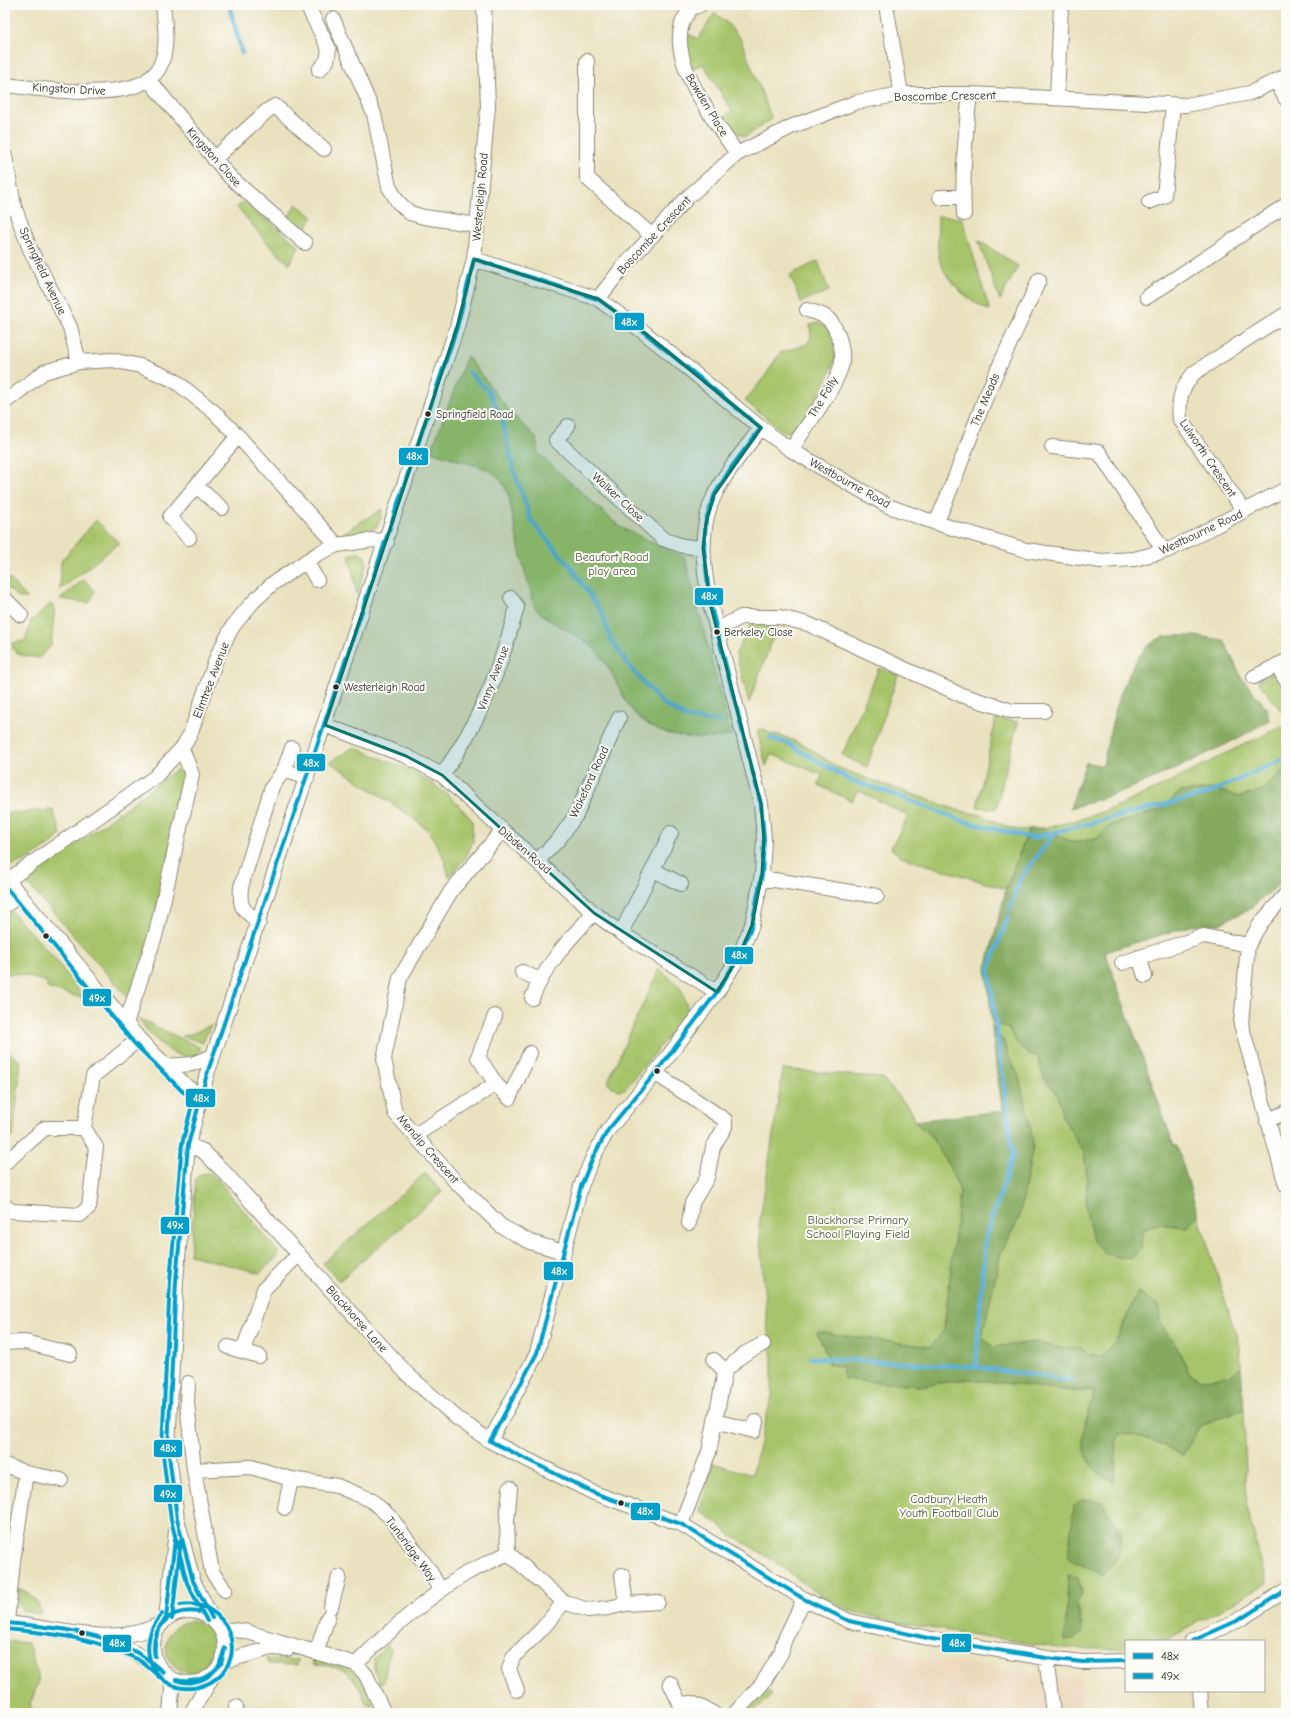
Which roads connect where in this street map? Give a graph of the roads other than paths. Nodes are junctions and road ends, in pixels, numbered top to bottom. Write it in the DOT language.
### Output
graph roads {
  1 [pos="163,5"];
  2 [pos="308,5"];
  3 [pos="484,5"];
  4 [pos="886,5"];
  5 [pos="1061,5"];
  6 [pos="692,6"];
  7 [pos="333,20"];
  8 [pos="587,61"];
  9 [pos="319,70"];
  10 [pos="148,79"];
  11 [pos="1281,79"];
  12 [pos="5,85"];
  13 [pos="901,94"];
  14 [pos="970,94"];
  15 [pos="1058,98"];
  16 [pos="1286,99"];
  17 [pos="1173,105"];
  18 [pos="324,149"];
  19 [pos="737,154"];
  20 [pos="5,156"];
  21 [pos="214,159"];
  22 [pos="940,197"];
  23 [pos="963,197"];
  24 [pos="1149,202"];
  25 [pos="1286,205"];
  26 [pos="964,214"];
  27 [pos="477,225"];
  28 [pos="652,236"];
  29 [pos="305,243"];
  30 [pos="474,259"];
  31 [pos="1039,280"];
  32 [pos="1147,297"];
  33 [pos="598,300"];
  34 [pos="807,310"];
  35 [pos="1286,314"];
  36 [pos="79,362"];
  37 [pos="5,402"];
  38 [pos="568,426"];
  39 [pos="761,428"];
  40 [pos="238,436"];
  41 [pos="1052,447"];
  42 [pos="791,450"];
  43 [pos="196,486"];
  44 [pos="1286,489"];
  45 [pos="222,508"];
  46 [pos="1244,512"];
  47 [pos="936,523"];
  48 [pos="189,538"];
  49 [pos="387,542"];
  50 [pos="337,545"];
  51 [pos="703,548"];
  52 [pos="1164,551"];
  53 [pos="306,561"];
  54 [pos="318,580"];
  55 [pos="511,598"];
  56 [pos="5,600"];
  57 [pos="21,615"];
  58 [pos="718,629"];
  59 [pos="1282,663"];
  60 [pos="1254,676"];
  61 [pos="1285,679"];
  62 [pos="1044,711"];
  63 [pos="619,718"];
  64 [pos="325,726"];
  65 [pos="182,748"];
  66 [pos="292,748"];
  67 [pos="284,770"];
  68 [pos="442,776"];
  69 [pos="307,778"];
  70 [pos="502,831"];
  71 [pos="671,833"];
  72 [pos="538,860"];
  73 [pos="653,870"];
  74 [pos="6,878"];
  75 [pos="761,878"];
  76 [pos="682,884"];
  77 [pos="20,894"];
  78 [pos="1286,894"];
  79 [pos="877,896"];
  80 [pos="5,906"];
  81 [pos="594,913"];
  82 [pos="259,922"];
  83 [pos="621,933"];
  84 [pos="1248,945"];
  85 [pos="1139,957"];
  86 [pos="1122,963"];
  87 [pos="522,972"];
  88 [pos="1145,976"];
  89 [pos="540,980"];
  90 [pos="717,992"];
  91 [pos="532,998"];
  92 [pos="495,1016"];
  93 [pos="126,1023"];
  94 [pos="139,1039"];
  95 [pos="530,1053"];
  96 [pos="213,1056"];
  97 [pos="167,1066"];
  98 [pos="655,1074"];
  99 [pos="496,1084"];
  100 [pos="201,1095"];
  101 [pos="1286,1112"];
  102 [pos="1267,1120"];
  103 [pos="84,1128"];
  104 [pos="415,1135"];
  105 [pos="188,1144"];
  106 [pos="5,1163"];
  107 [pos="1286,1185"];
  108 [pos="5,1206"];
  109 [pos="690,1223"];
  110 [pos="564,1252"];
  111 [pos="299,1254"];
  112 [pos="5,1343"];
  113 [pos="762,1344"];
  114 [pos="228,1347"];
  115 [pos="243,1351"];
  116 [pos="70,1354"];
  117 [pos="259,1356"];
  118 [pos="714,1360"];
  119 [pos="725,1371"];
  120 [pos="188,1383"];
  121 [pos="715,1421"];
  122 [pos="756,1422"];
  123 [pos="490,1442"];
  124 [pos="5,1465"];
  125 [pos="194,1470"];
  126 [pos="26,1473"];
  127 [pos="291,1479"];
  128 [pos="61,1480"];
  129 [pos="510,1488"];
  130 [pos="285,1508"];
  131 [pos="177,1519"];
  132 [pos="681,1524"];
  133 [pos="508,1553"];
  134 [pos="622,1574"];
  135 [pos="339,1577"];
  136 [pos="225,1590"];
  137 [pos="440,1590"];
  138 [pos="1286,1590"];
  139 [pos="804,1599"];
  140 [pos="564,1602"];
  141 [pos="658,1602"];
  142 [pos="626,1604"];
  143 [pos="163,1621"];
  144 [pos="6,1623"];
  145 [pos="216,1623"];
  146 [pos="88,1635"];
  147 [pos="1194,1640"];
  148 [pos="312,1652"];
  149 [pos="1046,1658"];
  150 [pos="1125,1661"];
  151 [pos="356,1664"];
  152 [pos="218,1667"];
  153 [pos="167,1675"];
  154 [pos="670,1683"];
  155 [pos="517,1690"];
  156 [pos="1200,1692"];
  157 [pos="170,1713"];
  158 [pos="191,1713"];
  159 [pos="384,1713"];
  160 [pos="713,1713"];
  161 [pos="735,1713"];
  162 [pos="1053,1713"];
  163 [pos="1202,1713"];
  1 -- 10 [label="street"];
  2 -- 9 [label="street"];
  3 -- 27 [label="street, Westerleigh Road"];
  4 -- 13 [label="street"];
  5 -- 15 [label="street"];
  6 -- 19 [label="street, Bowden Place"];
  7 -- 27 [label="street"];
  8 -- 28 [label="street"];
  10 -- 12 [label="street, Kingston Drive"];
  10 -- 21 [label="street, Kingston Close"];
  11 -- 16 [label="street"];
  11 -- 17 [label="street, Boscombe Crescent"];
  13 -- 14 [label="street, Boscombe Crescent"];
  13 -- 19 [label="street, Boscombe Crescent"];
  14 -- 15 [label="street, Boscombe Crescent"];
  14 -- 23 [label="street"];
  15 -- 17 [label="street, Boscombe Crescent"];
  17 -- 24 [label="street"];
  18 -- 21 [label="street"];
  19 -- 28 [label="street, Boscombe Crescent"];
  20 -- 36 [label="street, Springfield Avenue"];
  21 -- 29 [label="street, Kingston Close"];
  22 -- 23 [label="street"];
  23 -- 26 [label="street"];
  25 -- 32 [label="street"];
  27 -- 30 [label="street, Westerleigh Road"];
  28 -- 33 [label="street, Boscombe Crescent"];
  30 -- 33 [label="street, Westbourne Road"];
  30 -- 49 [label="street, Westerleigh Road"];
  31 -- 47 [label="street, The Meads"];
  33 -- 39 [label="street, Westbourne Road"];
  34 -- 42 [label="street, The Folly"];
  35 -- 46 [label="street, Lulworth Crescent"];
  36 -- 37 [label="street"];
  36 -- 40 [label="street"];
  38 -- 51 [label="street, Walker Close"];
  39 -- 42 [label="street, Westbourne Road"];
  39 -- 51 [label="street"];
  40 -- 43 [label="street"];
  40 -- 50 [label="street"];
  41 -- 52 [label="street"];
  42 -- 47 [label="street, Westbourne Road"];
  43 -- 45 [label="street"];
  43 -- 48 [label="street"];
  44 -- 46 [label="street, Westbourne Road"];
  46 -- 52 [label="street, Westbourne Road"];
  47 -- 52 [label="street, Westbourne Road"];
  49 -- 50 [label="street, Elmtree Avenue"];
  49 -- 64 [label="street, Westerleigh Road"];
  50 -- 53 [label="street, Elmtree Avenue"];
  51 -- 58 [label="street"];
  53 -- 54 [label="street"];
  53 -- 65 [label="street, Elmtree Avenue"];
  55 -- 68 [label="street, Vinny Avenue"];
  56 -- 57 [label="street"];
  58 -- 62 [label="street"];
  58 -- 75 [label="street"];
  59 -- 60 [label="street"];
  59 -- 61 [label="street"];
  63 -- 72 [label="street, Wakeford Road"];
  64 -- 68 [label="street, Dibden Road"];
  64 -- 69 [label="street, Westerleigh Road"];
  65 -- 74 [label="street, Elmtree Avenue"];
  65 -- 93 [label="street"];
  66 -- 67 [label="street"];
  67 -- 69 [label="street"];
  67 -- 82 [label="street"];
  68 -- 70 [label="street, Dibden Road"];
  69 -- 82 [label="street, Westerleigh Road"];
  70 -- 72 [label="street, Dibden Road"];
  70 -- 104 [label="street, Mendip Crescent"];
  71 -- 73 [label="street"];
  72 -- 81 [label="street, Dibden Road"];
  73 -- 76 [label="street"];
  73 -- 83 [label="street"];
  74 -- 77 [label="street"];
  75 -- 79 [label="street"];
  75 -- 90 [label="street"];
  77 -- 80 [label="street"];
  77 -- 93 [label="street"];
  78 -- 84 [label="street"];
  81 -- 83 [label="street, Dibden Road"];
  81 -- 89 [label="street"];
  82 -- 96 [label="street, Westerleigh Road"];
  83 -- 90 [label="street, Dibden Road"];
  84 -- 85 [label="street"];
  84 -- 102 [label="street"];
  85 -- 86 [label="street"];
  85 -- 88 [label="street"];
  87 -- 89 [label="street"];
  89 -- 91 [label="street"];
  90 -- 98 [label="street"];
  92 -- 99 [label="street"];
  93 -- 94 [label="street"];
  94 -- 97 [label="street"];
  94 -- 103 [label="street"];
  95 -- 99 [label="street"];
  96 -- 97 [label="street"];
  96 -- 100 [label="street, Westerleigh Road"];
  97 -- 100 [label="street"];
  98 -- 109 [label="street"];
  98 -- 110 [label="street"];
  99 -- 104 [label="street"];
  100 -- 105 [label="street, Westerleigh Road"];
  101 -- 102 [label="street"];
  102 -- 107 [label="street"];
  103 -- 106 [label="street"];
  103 -- 108 [label="street"];
  104 -- 110 [label="street, Mendip Crescent"];
  105 -- 111 [label="street, Blackhorse Lane"];
  105 -- 131 [label="street, Westerleigh Road"];
  110 -- 123 [label="street"];
  111 -- 115 [label="street"];
  111 -- 123 [label="street, Blackhorse Lane"];
  112 -- 116 [label="street"];
  113 -- 119 [label="street"];
  114 -- 115 [label="street"];
  115 -- 117 [label="street"];
  118 -- 119 [label="street"];
  119 -- 121 [label="street"];
  120 -- 125 [label="street"];
  121 -- 122 [label="street"];
  121 -- 132 [label="street"];
  123 -- 132 [label="street, Blackhorse Lane"];
  124 -- 126 [label="street"];
  125 -- 127 [label="street, Tunbridge Way"];
  125 -- 136 [label="street"];
  126 -- 128 [label="street"];
  126 -- 144 [label="street"];
  127 -- 130 [label="street"];
  127 -- 137 [label="street, Tunbridge Way"];
  129 -- 133 [label="street"];
  131 -- 143 [label="street, Westerleigh Road"];
  131 -- 145 [label="street, Westerleigh Road"];
  132 -- 139 [label="street, Blackhorse Lane"];
  133 -- 137 [label="street, Tunbridge Way"];
  133 -- 140 [label="street"];
  134 -- 142 [label="street"];
  135 -- 148 [label="street"];
  137 -- 151 [label="street, Tunbridge Way"];
  138 -- 147 [label="street"];
  139 -- 149 [label="street, Blackhorse Lane"];
  139 -- 161 [label="street"];
  140 -- 142 [label="street"];
  140 -- 155 [label="street"];
  141 -- 142 [label="street"];
  143 -- 145 [label="street"];
  143 -- 146 [label="street"];
  143 -- 153 [label="street"];
  144 -- 146 [label="street"];
  145 -- 148 [label="street"];
  145 -- 152 [label="street"];
  146 -- 153 [label="street"];
  148 -- 151 [label="street"];
  148 -- 152 [label="street"];
  149 -- 150 [label="street, Blackhorse Lane"];
  149 -- 162 [label="street"];
  151 -- 159 [label="street"];
  152 -- 153 [label="street"];
  152 -- 158 [label="street"];
  153 -- 157 [label="street"];
  154 -- 160 [label="street"];
  156 -- 163 [label="street"];
}
